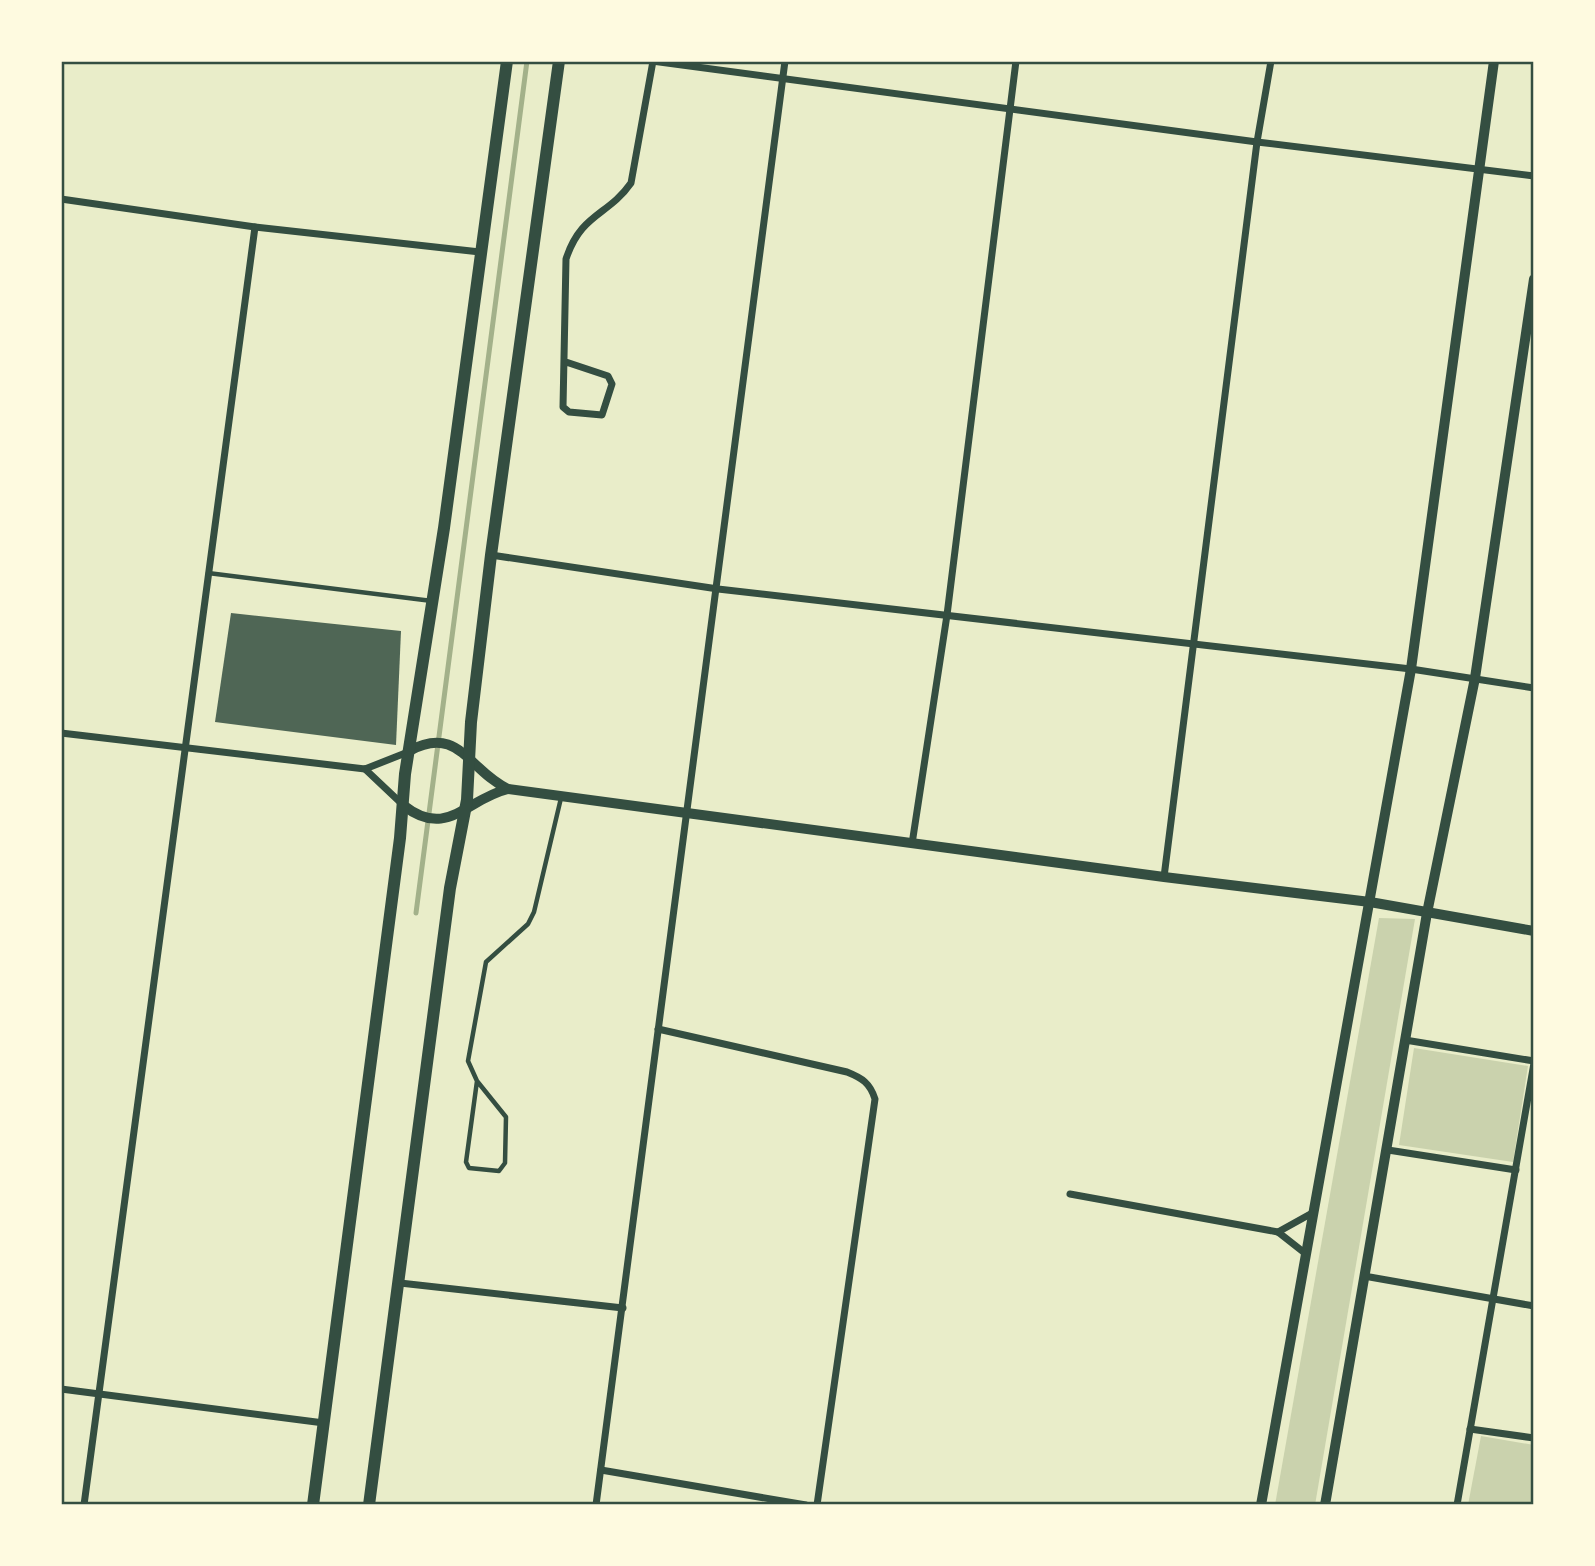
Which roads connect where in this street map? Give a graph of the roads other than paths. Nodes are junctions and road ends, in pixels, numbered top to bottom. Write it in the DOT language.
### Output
graph roads {
  1 [pos="507,61"];
  2 [pos="559,61"];
  3 [pos="652,61"];
  4 [pos="785,61"];
  5 [pos="1016,61"];
  6 [pos="1270,61"];
  7 [pos="1493,61"];
  8 [pos="783,78"];
  9 [pos="1010,109"];
  10 [pos="1257,142"];
  11 [pos="1479,170"];
  12 [pos="1534,176"];
  13 [pos="61,199"];
  14 [pos="255,227"];
  15 [pos="480,252"];
  16 [pos="1534,279"];
  17 [pos="566,362"];
  18 [pos="491,555"];
  19 [pos="207,573"];
  20 [pos="718,589"];
  21 [pos="433,601"];
  22 [pos="947,615"];
  23 [pos="1191,645"];
  24 [pos="1411,669"];
  25 [pos="1475,678"];
  26 [pos="1534,688"];
  27 [pos="61,733"];
  28 [pos="183,749"];
  29 [pos="409,751"];
  30 [pos="470,759"];
  31 [pos="365,769"];
  32 [pos="509,789"];
  33 [pos="562,796"];
  34 [pos="407,808"];
  35 [pos="465,810"];
  36 [pos="688,814"];
  37 [pos="912,844"];
  38 [pos="1164,877"];
  39 [pos="1370,902"];
  40 [pos="1427,913"];
  41 [pos="1534,931"];
  42 [pos="658,1029"];
  43 [pos="1405,1040"];
  44 [pos="1534,1062"];
  45 [pos="477,1081"];
  46 [pos="1388,1150"];
  47 [pos="1516,1170"];
  48 [pos="1070,1194"];
  49 [pos="1314,1212"];
  50 [pos="1278,1232"];
  51 [pos="1306,1254"];
  52 [pos="1364,1276"];
  53 [pos="400,1283"];
  54 [pos="1492,1299"];
  55 [pos="1534,1306"];
  56 [pos="623,1308"];
  57 [pos="61,1389"];
  58 [pos="98,1395"];
  59 [pos="324,1423"];
  60 [pos="1470,1429"];
  61 [pos="1534,1438"];
  62 [pos="601,1470"];
  63 [pos="84,1505"];
  64 [pos="313,1505"];
  65 [pos="369,1505"];
  66 [pos="596,1505"];
  67 [pos="806,1505"];
  68 [pos="817,1505"];
  69 [pos="1261,1505"];
  70 [pos="1325,1505"];
  71 [pos="1457,1505"];
  1 -- 15 [label="main road"];
  2 -- 18 [label="main road"];
  3 -- 8 [label="street"];
  3 -- 17 [label="street"];
  4 -- 8 [label="street"];
  5 -- 9 [label="street"];
  6 -- 10 [label="street"];
  7 -- 11 [label="main road"];
  8 -- 9 [label="street"];
  8 -- 20 [label="street"];
  9 -- 10 [label="street"];
  9 -- 22 [label="street"];
  10 -- 11 [label="street"];
  10 -- 23 [label="street"];
  11 -- 12 [label="street"];
  11 -- 24 [label="main road"];
  13 -- 14 [label="street"];
  14 -- 15 [label="street"];
  14 -- 19 [label="street"];
  15 -- 21 [label="main road"];
  16 -- 25 [label="main road"];
  17 -- 17 [label="street"];
  18 -- 20 [label="street"];
  18 -- 30 [label="main road"];
  19 -- 21 [label="lane"];
  19 -- 28 [label="street"];
  20 -- 22 [label="street"];
  20 -- 36 [label="street"];
  21 -- 29 [label="main road"];
  22 -- 23 [label="street"];
  22 -- 37 [label="street"];
  23 -- 24 [label="street"];
  23 -- 38 [label="street"];
  24 -- 25 [label="street"];
  24 -- 39 [label="main road"];
  25 -- 26 [label="street"];
  25 -- 40 [label="main road"];
  27 -- 28 [label="street"];
  28 -- 31 [label="street"];
  28 -- 58 [label="street"];
  29 -- 30 [label="street"];
  29 -- 31 [label="street"];
  29 -- 34 [label="main road"];
  30 -- 32 [label="street"];
  30 -- 35 [label="main road"];
  31 -- 34 [label="street"];
  32 -- 33 [label="street"];
  32 -- 35 [label="street"];
  33 -- 36 [label="street"];
  33 -- 45 [label="lane"];
  34 -- 35 [label="street"];
  34 -- 59 [label="main road"];
  35 -- 53 [label="main road"];
  36 -- 37 [label="street"];
  36 -- 42 [label="street"];
  37 -- 38 [label="street"];
  38 -- 39 [label="street"];
  39 -- 40 [label="street"];
  39 -- 49 [label="main road"];
  40 -- 41 [label="street"];
  40 -- 43 [label="main road"];
  42 -- 56 [label="street"];
  42 -- 68 [label="street"];
  43 -- 44 [label="street"];
  43 -- 46 [label="main road"];
  44 -- 47 [label="street"];
  45 -- 45 [label="lane"];
  46 -- 47 [label="street"];
  46 -- 52 [label="main road"];
  47 -- 54 [label="street"];
  48 -- 50 [label="street"];
  49 -- 50 [label="street"];
  49 -- 51 [label="main road"];
  50 -- 51 [label="street"];
  51 -- 69 [label="main road"];
  52 -- 54 [label="street"];
  52 -- 70 [label="main road"];
  53 -- 56 [label="street"];
  53 -- 65 [label="main road"];
  54 -- 55 [label="street"];
  54 -- 60 [label="street"];
  56 -- 62 [label="street"];
  57 -- 58 [label="street"];
  58 -- 59 [label="street"];
  58 -- 63 [label="street"];
  59 -- 64 [label="main road"];
  60 -- 61 [label="street"];
  60 -- 71 [label="street"];
  62 -- 66 [label="street"];
  62 -- 67 [label="street"];
}
